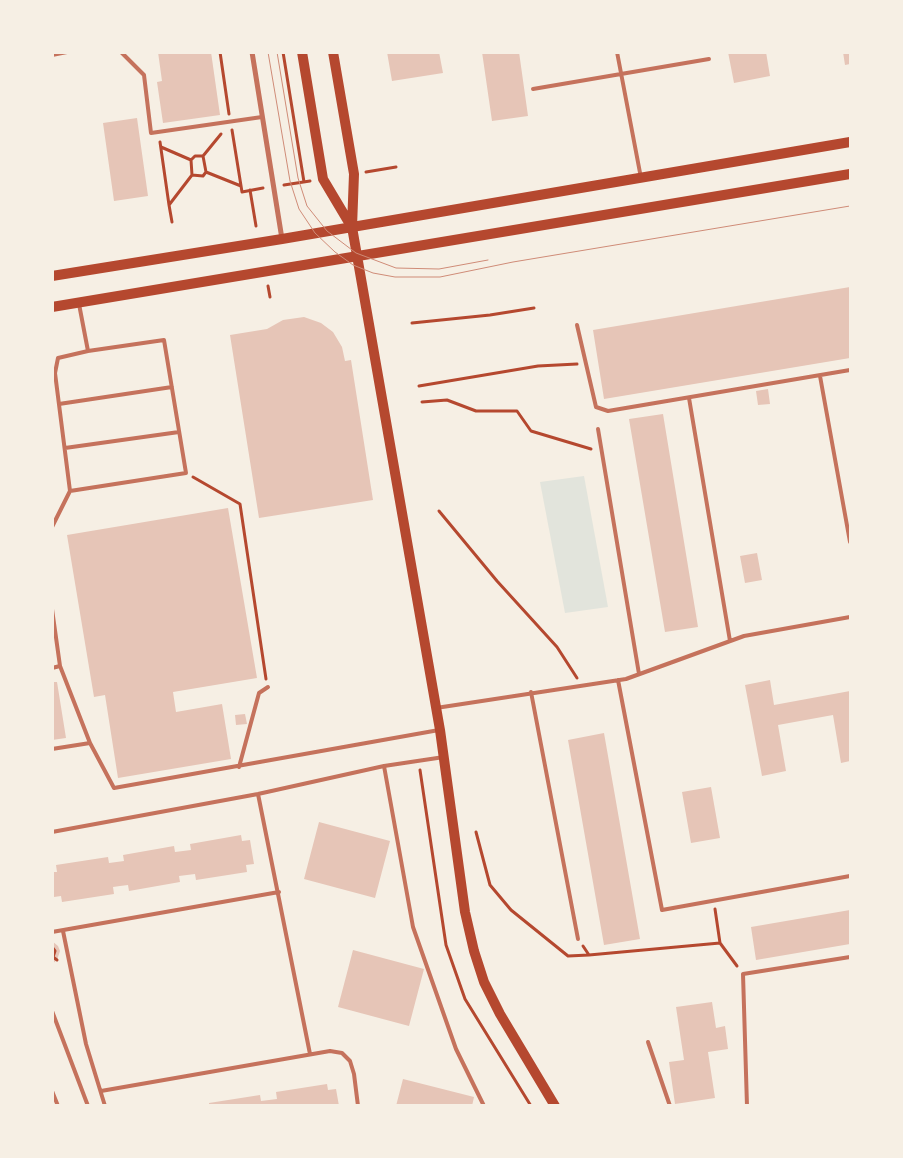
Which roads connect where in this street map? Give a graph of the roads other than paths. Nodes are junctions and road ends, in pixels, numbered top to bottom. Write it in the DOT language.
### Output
graph roads {
  1 [pos="121,52"];
  2 [pos="252,52"];
  3 [pos="302,52"];
  4 [pos="333,52"];
  5 [pos="617,52"];
  6 [pos="66,53"];
  7 [pos="52,55"];
  8 [pos="708,59"];
  9 [pos="621,74"];
  10 [pos="533,89"];
  11 [pos="262,117"];
  12 [pos="850,142"];
  13 [pos="850,174"];
  14 [pos="640,178"];
  15 [pos="352,227"];
  16 [pos="282,239"];
  17 [pos="357,256"];
  18 [pos="52,276"];
  19 [pos="79,302"];
  20 [pos="52,307"];
  21 [pos="576,325"];
  22 [pos="88,351"];
  23 [pos="850,370"];
  24 [pos="820,376"];
  25 [pos="172,387"];
  26 [pos="689,398"];
  27 [pos="59,404"];
  28 [pos="598,429"];
  29 [pos="179,432"];
  30 [pos="65,448"];
  31 [pos="70,491"];
  32 [pos="52,527"];
  33 [pos="850,542"];
  34 [pos="52,609"];
  35 [pos="850,616"];
  36 [pos="730,641"];
  37 [pos="60,666"];
  38 [pos="52,668"];
  39 [pos="639,674"];
  40 [pos="618,680"];
  41 [pos="268,687"];
  42 [pos="531,692"];
  43 [pos="436,708"];
  44 [pos="440,730"];
  45 [pos="90,743"];
  46 [pos="52,749"];
  47 [pos="444,757"];
  48 [pos="384,766"];
  49 [pos="239,767"];
  50 [pos="258,794"];
  51 [pos="52,832"];
  52 [pos="850,876"];
  53 [pos="279,892"];
  54 [pos="63,931"];
  55 [pos="52,932"];
  56 [pos="578,939"];
  57 [pos="850,957"];
  58 [pos="52,1011"];
  59 [pos="648,1042"];
  60 [pos="310,1054"];
  61 [pos="52,1091"];
  62 [pos="101,1091"];
  63 [pos="58,1106"];
  64 [pos="88,1106"];
  65 [pos="105,1106"];
  66 [pos="358,1106"];
  67 [pos="484,1106"];
  68 [pos="555,1106"];
  69 [pos="670,1106"];
  70 [pos="747,1106"];
  1 -- 11 [label="lane"];
  2 -- 11 [label="street"];
  3 -- 15 [label="main road"];
  4 -- 15 [label="main road"];
  5 -- 9 [label="lane"];
  6 -- 7 [label="lane"];
  8 -- 9 [label="lane"];
  9 -- 10 [label="lane"];
  9 -- 14 [label="lane"];
  11 -- 16 [label="street"];
  12 -- 14 [label="main road"];
  13 -- 17 [label="main road"];
  14 -- 15 [label="main road"];
  15 -- 16 [label="main road"];
  15 -- 17 [label="main road"];
  16 -- 18 [label="main road"];
  17 -- 19 [label="main road"];
  17 -- 43 [label="main road"];
  19 -- 20 [label="main road"];
  19 -- 22 [label="lane"];
  21 -- 26 [label="lane"];
  22 -- 25 [label="lane"];
  22 -- 27 [label="lane"];
  23 -- 24 [label="lane"];
  24 -- 26 [label="lane"];
  24 -- 33 [label="lane"];
  25 -- 27 [label="lane"];
  25 -- 29 [label="lane"];
  26 -- 36 [label="lane"];
  27 -- 30 [label="lane"];
  28 -- 39 [label="lane"];
  29 -- 30 [label="lane"];
  29 -- 31 [label="lane"];
  30 -- 31 [label="lane"];
  31 -- 32 [label="lane"];
  34 -- 37 [label="lane"];
  35 -- 36 [label="lane"];
  36 -- 39 [label="lane"];
  37 -- 38 [label="lane"];
  37 -- 45 [label="lane"];
  39 -- 40 [label="lane"];
  40 -- 42 [label="lane"];
  40 -- 52 [label="lane"];
  41 -- 49 [label="lane"];
  42 -- 43 [label="lane"];
  42 -- 56 [label="lane"];
  43 -- 44 [label="main road"];
  44 -- 47 [label="main road"];
  44 -- 49 [label="lane"];
  45 -- 46 [label="lane"];
  45 -- 49 [label="lane"];
  47 -- 48 [label="lane"];
  47 -- 68 [label="main road"];
  48 -- 50 [label="lane"];
  48 -- 67 [label="lane"];
  50 -- 51 [label="lane"];
  50 -- 53 [label="lane"];
  53 -- 54 [label="lane"];
  53 -- 60 [label="lane"];
  54 -- 55 [label="lane"];
  54 -- 62 [label="lane"];
  57 -- 70 [label="lane"];
  58 -- 64 [label="lane"];
  59 -- 69 [label="lane"];
  60 -- 62 [label="lane"];
  60 -- 66 [label="lane"];
  61 -- 63 [label="lane"];
  62 -- 65 [label="lane"];
}
